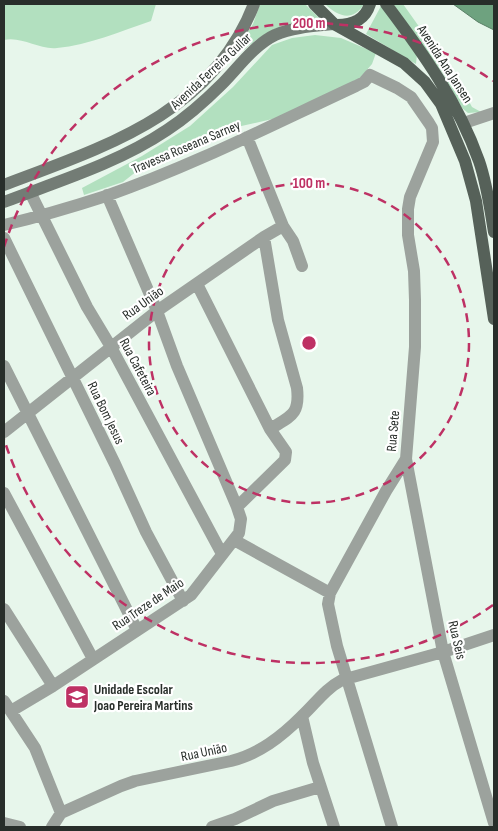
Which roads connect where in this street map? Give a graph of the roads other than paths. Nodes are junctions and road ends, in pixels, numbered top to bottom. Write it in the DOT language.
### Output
graph roads {
  1 [pos="254,4"];
  2 [pos="314,4"];
  3 [pos="370,4"];
  4 [pos="386,4"];
  5 [pos="336,24"];
  6 [pos="370,75"];
  7 [pos="494,113"];
  8 [pos="464,123"];
  9 [pos="247,137"];
  10 [pos="40,171"];
  11 [pos="4,185"];
  12 [pos="47,186"];
  13 [pos="30,192"];
  14 [pos="107,196"];
  15 [pos="4,202"];
  16 [pos="42,215"];
  17 [pos="4,225"];
  18 [pos="283,226"];
  19 [pos="494,232"];
  20 [pos="264,237"];
  21 [pos="4,238"];
  22 [pos="302,266"];
  23 [pos="197,284"];
  24 [pos="157,311"];
  25 [pos="494,318"];
  26 [pos="111,347"];
  27 [pos="4,366"];
  28 [pos="73,379"];
  29 [pos="28,414"];
  30 [pos="270,428"];
  31 [pos="4,432"];
  32 [pos="406,459"];
  33 [pos="4,493"];
  34 [pos="237,507"];
  35 [pos="8,511"];
  36 [pos="234,540"];
  37 [pos="222,554"];
  38 [pos="330,594"];
  39 [pos="183,601"];
  40 [pos="4,609"];
  41 [pos="137,630"];
  42 [pos="494,635"];
  43 [pos="443,652"];
  44 [pos="93,659"];
  45 [pos="347,678"];
  46 [pos="53,686"];
  47 [pos="7,706"];
  48 [pos="302,716"];
  49 [pos="320,787"];
  50 [pos="61,813"];
  51 [pos="4,823"];
  52 [pos="494,823"];
  53 [pos="20,827"];
  54 [pos="52,827"];
  55 [pos="212,827"];
  56 [pos="334,827"];
  57 [pos="392,827"];
  1 -- 10 [label="main road, Avenida Ferreira Gullar"];
  2 -- 5 [label="main road, Avenida Ana Jansen"];
  3 -- 5 [label="main road"];
  4 -- 8 [label="main road, Avenida Ana Jansen"];
  5 -- 12 [label="main road, Avenida Ferreira Gullar"];
  5 -- 25 [label="main road, Avenida Ana Jansen"];
  6 -- 9 [label="street, Travessa Roseana Sarney"];
  6 -- 32 [label="street, Rua Sete"];
  7 -- 8 [label="street"];
  8 -- 19 [label="main road, Avenida Ana Jansen"];
  9 -- 14 [label="street, Travessa Roseana Sarney"];
  9 -- 18 [label="street"];
  10 -- 11 [label="main road, Avenida Ferreira Gullar"];
  10 -- 12 [label="main road"];
  12 -- 13 [label="main road, Avenida Ferreira Gullar"];
  13 -- 15 [label="main road, Avenida Ferreira Gullar"];
  13 -- 16 [label="street, Rua Cafeteira"];
  14 -- 16 [label="street, Travessa Roseana Sarney"];
  14 -- 24 [label="street, Rua Treze de Maio"];
  16 -- 17 [label="street, Travessa Roseana Sarney"];
  16 -- 26 [label="street, Rua Cafeteira"];
  18 -- 20 [label="street, Rua União"];
  18 -- 22 [label="street"];
  20 -- 23 [label="street, Rua União"];
  20 -- 30 [label="street"];
  21 -- 28 [label="street, Rua Bom Jesus"];
  23 -- 24 [label="street, Rua União"];
  23 -- 30 [label="street"];
  24 -- 26 [label="street, Rua União"];
  24 -- 34 [label="street, Rua Treze de Maio"];
  26 -- 28 [label="street, Rua União"];
  26 -- 37 [label="street, Rua Cafeteira"];
  27 -- 29 [label="street"];
  28 -- 29 [label="street, Rua União"];
  28 -- 39 [label="street, Rua Bom Jesus"];
  29 -- 31 [label="street, Rua União"];
  29 -- 41 [label="street"];
  30 -- 34 [label="street"];
  32 -- 38 [label="street, Rua Sete"];
  32 -- 43 [label="street, Rua Seis"];
  33 -- 35 [label="street"];
  34 -- 36 [label="street, Rua Treze de Maio"];
  35 -- 44 [label="street"];
  36 -- 37 [label="street, Rua Treze de Maio"];
  36 -- 38 [label="street"];
  37 -- 39 [label="street, Rua Treze de Maio"];
  38 -- 45 [label="street, Rua Sete"];
  39 -- 41 [label="street, Rua Treze de Maio"];
  40 -- 46 [label="street"];
  41 -- 44 [label="street, Rua Treze de Maio"];
  42 -- 43 [label="street, Rua União"];
  43 -- 45 [label="street, Rua União"];
  43 -- 52 [label="street, Rua Seis"];
  44 -- 46 [label="street, Rua Treze de Maio"];
  45 -- 48 [label="street, Rua União"];
  45 -- 57 [label="street, Rua Sete"];
  46 -- 47 [label="street, Rua Treze de Maio"];
  47 -- 50 [label="street"];
  48 -- 49 [label="street"];
  48 -- 50 [label="street, Rua União"];
  49 -- 55 [label="street"];
  49 -- 56 [label="street"];
  50 -- 54 [label="street"];
  51 -- 53 [label="street"];
}
